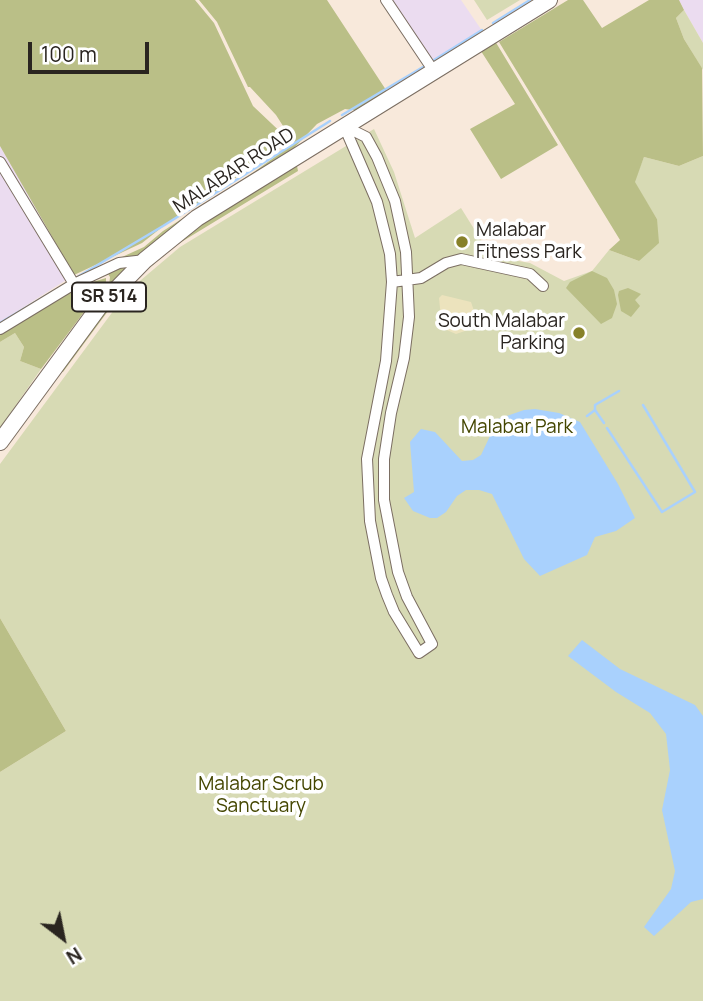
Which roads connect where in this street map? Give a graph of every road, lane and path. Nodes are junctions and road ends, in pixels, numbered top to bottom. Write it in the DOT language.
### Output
graph roads {
  1 [pos="386,0"];
  2 [pos="549,0"];
  3 [pos="433,70"];
  4 [pos="344,126"];
  5 [pos="0,162"];
  6 [pos="145,260"];
  7 [pos="408,280"];
  8 [pos="392,282"];
  9 [pos="74,284"];
  10 [pos="543,286"];
  11 [pos="0,330"];
  12 [pos="383,377"];
  13 [pos="400,380"];
  14 [pos="0,442"];
  15 [pos="367,498"];
  16 [pos="384,500"];
  1 -- 3 [label="street"];
  2 -- 3 [label="main road, MALABAR ROAD / SR 514"];
  3 -- 4 [label="main road, MALABAR ROAD / SR 514"];
  4 -- 6 [label="main road, MALABAR ROAD / SR 514"];
  4 -- 7 [label="street"];
  4 -- 8 [label="street"];
  5 -- 9 [label="street"];
  6 -- 9 [label="street"];
  6 -- 14 [label="main road, MALABAR ROAD / SR 514"];
  7 -- 8 [label="street"];
  7 -- 10 [label="street"];
  7 -- 13 [label="street"];
  8 -- 12 [label="street"];
  9 -- 11 [label="street"];
  12 -- 13 [label="street"];
  12 -- 15 [label="street"];
  13 -- 16 [label="street"];
  15 -- 16 [label="street"];
  15 -- 16 [label="street"];
}
